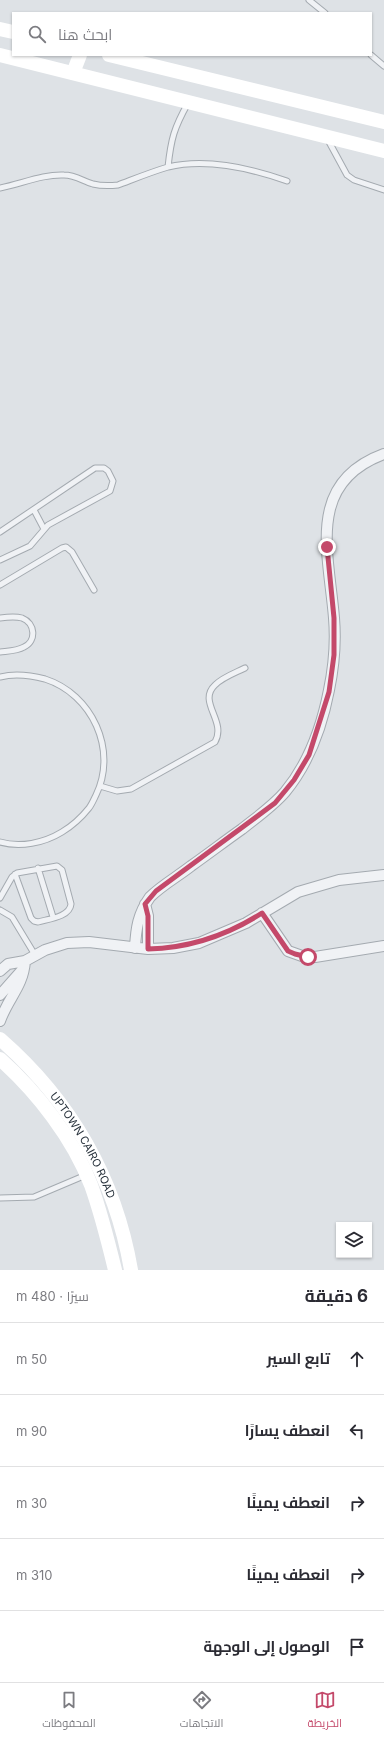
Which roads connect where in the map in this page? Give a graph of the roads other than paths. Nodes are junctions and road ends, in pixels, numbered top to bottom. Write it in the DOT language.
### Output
graph roads {
  1 [pos="309,0"];
  2 [pos="324,12"];
  3 [pos="0,29"];
  4 [pos="12,32"];
  5 [pos="0,55"];
  6 [pos="80,56"];
  7 [pos="113,56"];
  8 [pos="372,56"];
  9 [pos="384,66"];
  10 [pos="73,73"];
  11 [pos="188,102"];
  12 [pos="384,122"];
  13 [pos="327,138"];
  14 [pos="384,151"];
  15 [pos="168,167"];
  16 [pos="287,181"];
  17 [pos="0,188"];
  18 [pos="384,190"];
  19 [pos="384,454"];
  20 [pos="34,510"];
  21 [pos="44,529"];
  22 [pos="0,532"];
  23 [pos="0,560"];
  24 [pos="0,585"];
  25 [pos="94,590"];
  26 [pos="0,618"];
  27 [pos="0,652"];
  28 [pos="245,668"];
  29 [pos="0,677"];
  30 [pos="100,786"];
  31 [pos="0,842"];
  32 [pos="38,868"];
  33 [pos="15,874"];
  34 [pos="384,876"];
  35 [pos="0,898"];
  36 [pos="145,904"];
  37 [pos="0,910"];
  38 [pos="262,913"];
  39 [pos="53,917"];
  40 [pos="384,946"];
  41 [pos="135,948"];
  42 [pos="148,949"];
  43 [pos="34,955"];
  44 [pos="25,961"];
  45 [pos="0,971"];
  46 [pos="0,995"];
  47 [pos="0,1021"];
  48 [pos="0,1040"];
  49 [pos="0,1059"];
  50 [pos="86,1176"];
  51 [pos="0,1198"];
  52 [pos="115,1270"];
  53 [pos="131,1270"];
  1 -- 2 [label="lane"];
  3 -- 4 [label="street"];
  5 -- 10 [label="street"];
  6 -- 10 [label="street"];
  7 -- 12 [label="street"];
  8 -- 9 [label="lane"];
  10 -- 11 [label="street"];
  11 -- 13 [label="street"];
  11 -- 15 [label="lane"];
  13 -- 14 [label="street"];
  13 -- 18 [label="lane"];
  15 -- 16 [label="lane"];
  15 -- 17 [label="lane"];
  19 -- 36 [label="street"];
  20 -- 21 [label="lane"];
  20 -- 21 [label="lane"];
  20 -- 22 [label="lane"];
  21 -- 23 [label="lane"];
  24 -- 25 [label="lane"];
  26 -- 27 [label="lane"];
  28 -- 30 [label="lane"];
  29 -- 30 [label="lane"];
  30 -- 31 [label="lane"];
  32 -- 33 [label="lane"];
  32 -- 39 [label="lane"];
  32 -- 39 [label="lane"];
  33 -- 35 [label="lane"];
  33 -- 39 [label="lane"];
  34 -- 38 [label="street"];
  36 -- 41 [label="street"];
  36 -- 42 [label="street"];
  37 -- 43 [label="lane"];
  38 -- 40 [label="street"];
  38 -- 42 [label="street"];
  41 -- 42 [label="street"];
  41 -- 43 [label="street"];
  43 -- 44 [label="street"];
  44 -- 45 [label="street"];
  44 -- 46 [label="street"];
  44 -- 47 [label="street"];
  48 -- 53 [label="street, UPTOWN CAIRO ROAD"];
  49 -- 50 [label="street, UPTOWN CAIRO ROAD"];
  50 -- 51 [label="lane"];
  50 -- 52 [label="street, UPTOWN CAIRO ROAD"];
}
